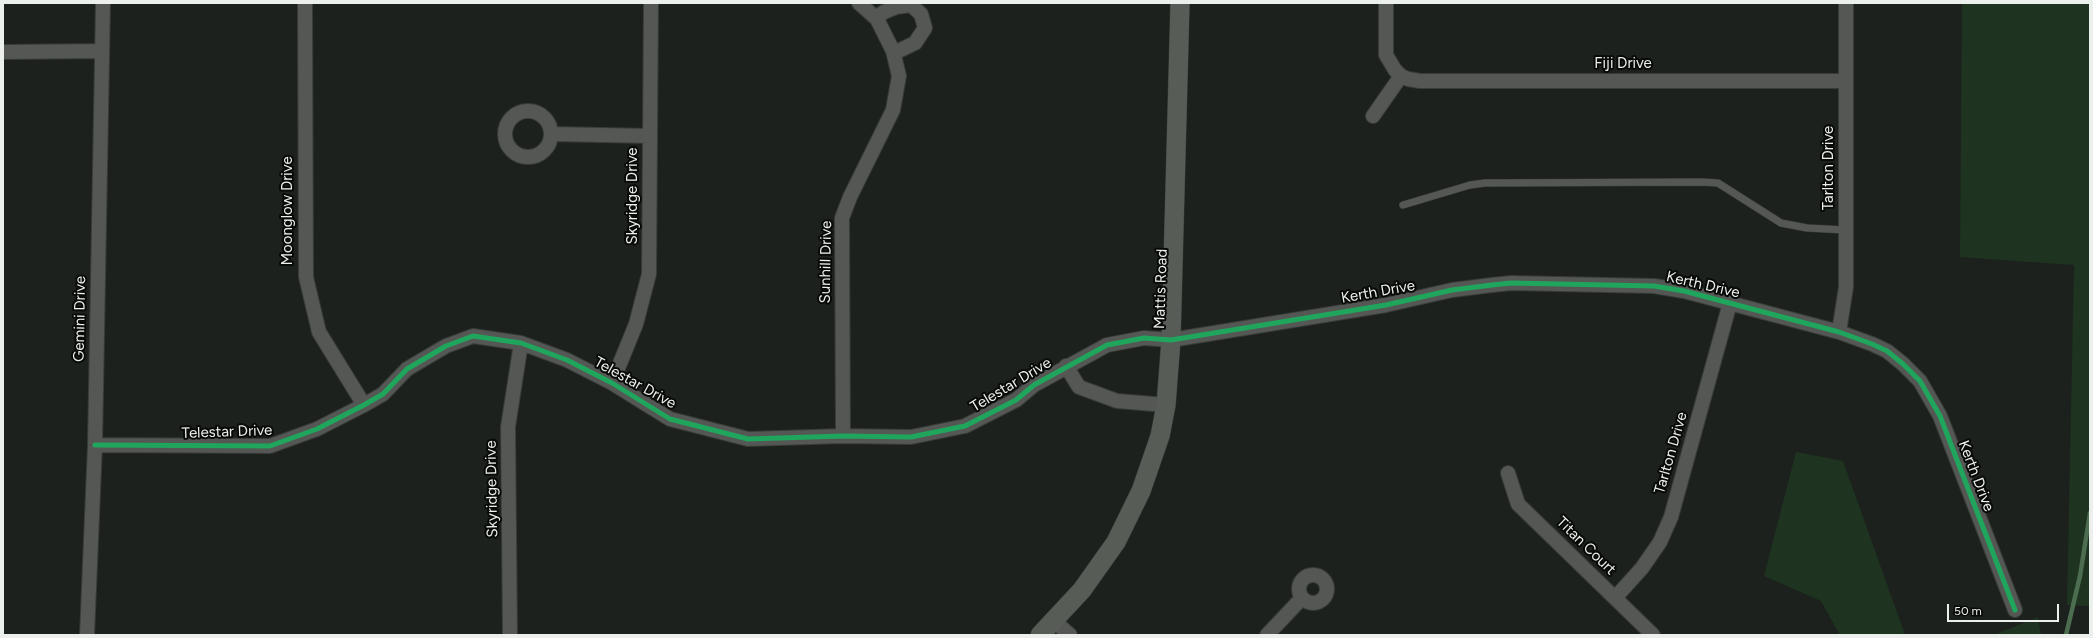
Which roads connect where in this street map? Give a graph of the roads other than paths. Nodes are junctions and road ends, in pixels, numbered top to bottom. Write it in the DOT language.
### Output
graph roads {
  1 [pos="103,3"];
  2 [pos="305,3"];
  3 [pos="651,3"];
  4 [pos="860,3"];
  5 [pos="1180,3"];
  6 [pos="1386,3"];
  7 [pos="1846,3"];
  8 [pos="876,18"];
  9 [pos="101,51"];
  10 [pos="3,52"];
  11 [pos="894,53"];
  12 [pos="1401,76"];
  13 [pos="1845,81"];
  14 [pos="1373,116"];
  15 [pos="551,134"];
  16 [pos="650,136"];
  17 [pos="1404,206"];
  18 [pos="1846,230"];
  19 [pos="1730,303"];
  20 [pos="1839,332"];
  21 [pos="1171,340"];
  22 [pos="521,343"];
  23 [pos="1066,366"];
  24 [pos="612,383"];
  25 [pos="364,405"];
  26 [pos="1166,405"];
  27 [pos="843,436"];
  28 [pos="95,445"];
  29 [pos="1508,473"];
  30 [pos="1302,598"];
  31 [pos="1615,598"];
  32 [pos="2015,610"];
  33 [pos="1054,620"];
  34 [pos="87,635"];
  35 [pos="510,635"];
  36 [pos="1040,635"];
  37 [pos="1070,635"];
  38 [pos="1267,635"];
  39 [pos="1653,635"];
  1 -- 9 [label="street, Gemini Drive"];
  2 -- 25 [label="street, Moonglow Drive"];
  3 -- 16 [label="street, Skyridge Drive"];
  4 -- 8 [label="street, Sunhill Drive"];
  5 -- 21 [label="main road, Mattis Road"];
  6 -- 12 [label="street"];
  7 -- 13 [label="street, Tarlton Drive"];
  8 -- 11 [label="street, Sunhill Drive"];
  8 -- 11 [label="street"];
  9 -- 10 [label="street"];
  9 -- 28 [label="street, Gemini Drive"];
  11 -- 27 [label="street, Sunhill Drive"];
  12 -- 13 [label="street, Fiji Drive"];
  12 -- 14 [label="street"];
  13 -- 18 [label="street, Tarlton Drive"];
  15 -- 16 [label="street"];
  16 -- 24 [label="street, Skyridge Drive"];
  17 -- 18 [label="lane"];
  18 -- 20 [label="street, Tarlton Drive"];
  19 -- 20 [label="street, Kerth Drive"];
  19 -- 21 [label="street, Kerth Drive"];
  19 -- 31 [label="street, Tarlton Drive"];
  20 -- 32 [label="street, Kerth Drive"];
  21 -- 23 [label="street, Telestar Drive"];
  21 -- 26 [label="main road, Mattis Road"];
  22 -- 24 [label="street, Telestar Drive"];
  22 -- 25 [label="street, Telestar Drive"];
  22 -- 35 [label="street, Skyridge Drive"];
  23 -- 26 [label="street, Telestar Drive"];
  23 -- 27 [label="street, Telestar Drive"];
  24 -- 27 [label="street, Telestar Drive"];
  25 -- 28 [label="street, Telestar Drive"];
  26 -- 33 [label="main road, Mattis Road"];
  28 -- 34 [label="street, Gemini Drive"];
  29 -- 31 [label="street, Titan Court"];
  30 -- 38 [label="street"];
  31 -- 39 [label="street, Titan Court"];
  33 -- 36 [label="main road, Mattis Road"];
  33 -- 37 [label="street"];
}
